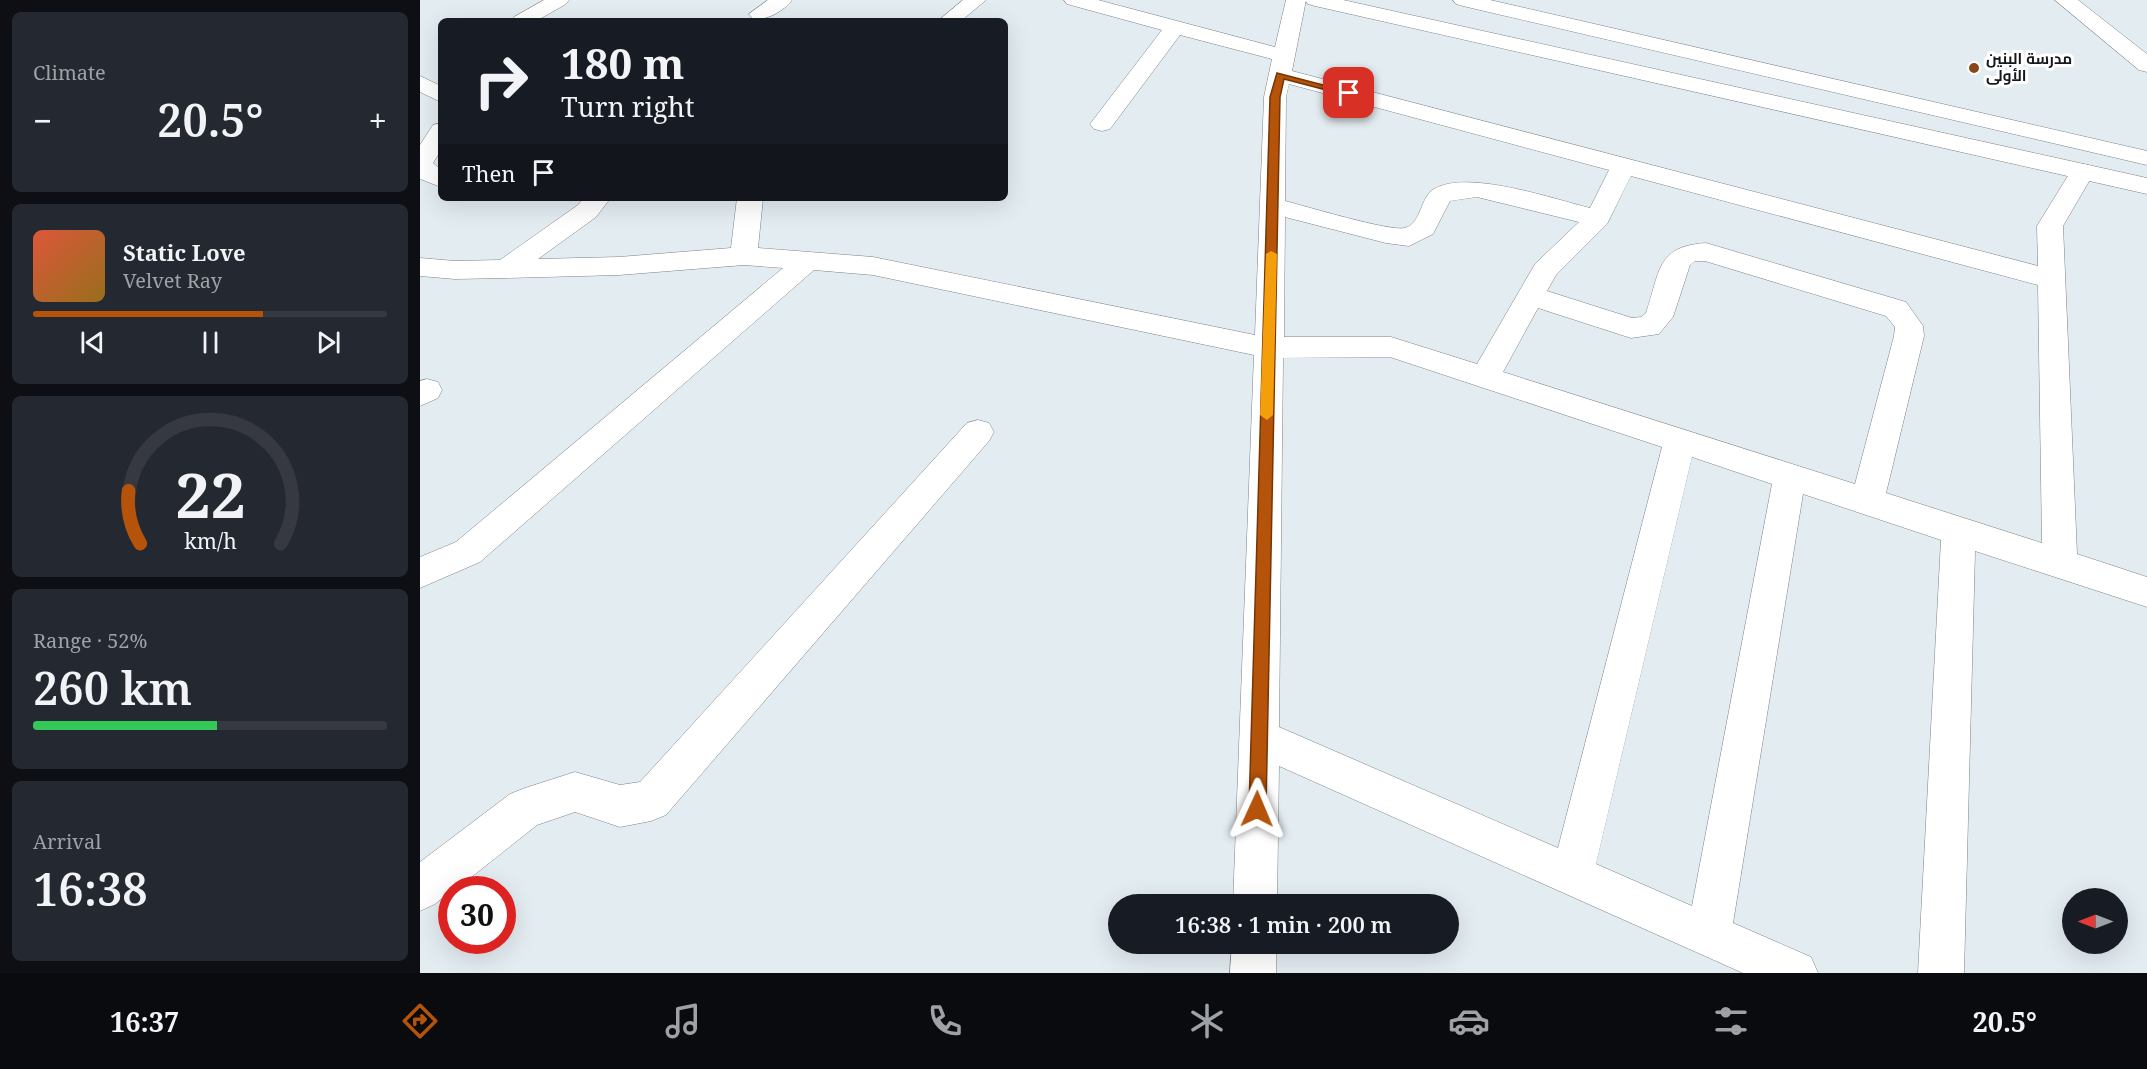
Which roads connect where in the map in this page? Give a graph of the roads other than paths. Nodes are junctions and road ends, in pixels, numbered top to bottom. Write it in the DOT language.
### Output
graph roads {
  1 [pos="559,0"];
  2 [pos="783,0"];
  3 [pos="976,0"];
  4 [pos="1074,0"];
  5 [pos="1296,0"];
  6 [pos="1315,0"];
  7 [pos="1463,0"];
  8 [pos="2065,0"];
  9 [pos="759,14"];
  10 [pos="526,18"];
  11 [pos="952,18"];
  12 [pos="1175,27"];
  13 [pos="2112,38"];
  14 [pos="2147,44"];
  15 [pos="1283,65"];
  16 [pos="2147,65"];
  17 [pos="425,77"];
  18 [pos="438,92"];
  19 [pos="1102,124"];
  20 [pos="438,135"];
  21 [pos="2147,158"];
  22 [pos="1623,166"];
  23 [pos="2083,171"];
  24 [pos="438,178"];
  25 [pos="2147,186"];
  26 [pos="595,201"];
  27 [pos="750,201"];
  28 [pos="1273,206"];
  29 [pos="1598,218"];
  30 [pos="744,256"];
  31 [pos="808,261"];
  32 [pos="420,267"];
  33 [pos="506,269"];
  34 [pos="2051,279"];
  35 [pos="1530,296"];
  36 [pos="1268,348"];
  37 [pos="1485,377"];
  38 [pos="978,432"];
  39 [pos="1680,440"];
  40 [pos="1790,476"];
  41 [pos="1867,501"];
  42 [pos="1959,530"];
  43 [pos="2060,563"];
  44 [pos="420,573"];
  45 [pos="2147,592"];
  46 [pos="1259,738"];
  47 [pos="1572,875"];
  48 [pos="420,889"];
  49 [pos="1255,894"];
  50 [pos="1709,935"];
  51 [pos="1254,954"];
  52 [pos="1253,973"];
  53 [pos="1795,973"];
  54 [pos="1941,973"];
  1 -- 10 [label="street"];
  2 -- 9 [label="street"];
  3 -- 11 [label="street"];
  4 -- 12 [label="street"];
  5 -- 15 [label="street"];
  6 -- 23 [label="street"];
  7 -- 21 [label="street"];
  8 -- 13 [label="street"];
  12 -- 15 [label="street"];
  12 -- 19 [label="street"];
  13 -- 14 [label="street"];
  13 -- 16 [label="street"];
  15 -- 22 [label="street"];
  15 -- 28 [label="street"];
  17 -- 18 [label="street"];
  20 -- 24 [label="street"];
  22 -- 29 [label="street"];
  22 -- 34 [label="street"];
  23 -- 25 [label="street"];
  23 -- 34 [label="street"];
  26 -- 33 [label="street"];
  27 -- 30 [label="street"];
  28 -- 29 [label="street"];
  28 -- 36 [label="street"];
  29 -- 35 [label="street"];
  30 -- 31 [label="street"];
  30 -- 33 [label="street"];
  31 -- 36 [label="street"];
  31 -- 44 [label="street"];
  32 -- 33 [label="street"];
  34 -- 43 [label="street"];
  35 -- 37 [label="street"];
  35 -- 41 [label="street"];
  36 -- 37 [label="street"];
  36 -- 46 [label="street"];
  37 -- 39 [label="street"];
  38 -- 48 [label="street"];
  39 -- 40 [label="street"];
  39 -- 47 [label="street"];
  40 -- 41 [label="street"];
  40 -- 50 [label="street"];
  41 -- 42 [label="street"];
  42 -- 43 [label="street"];
  42 -- 54 [label="street"];
  43 -- 45 [label="street"];
  46 -- 47 [label="street"];
  46 -- 49 [label="street"];
  47 -- 50 [label="street"];
  50 -- 53 [label="street"];
  51 -- 52 [label="street"];
}
